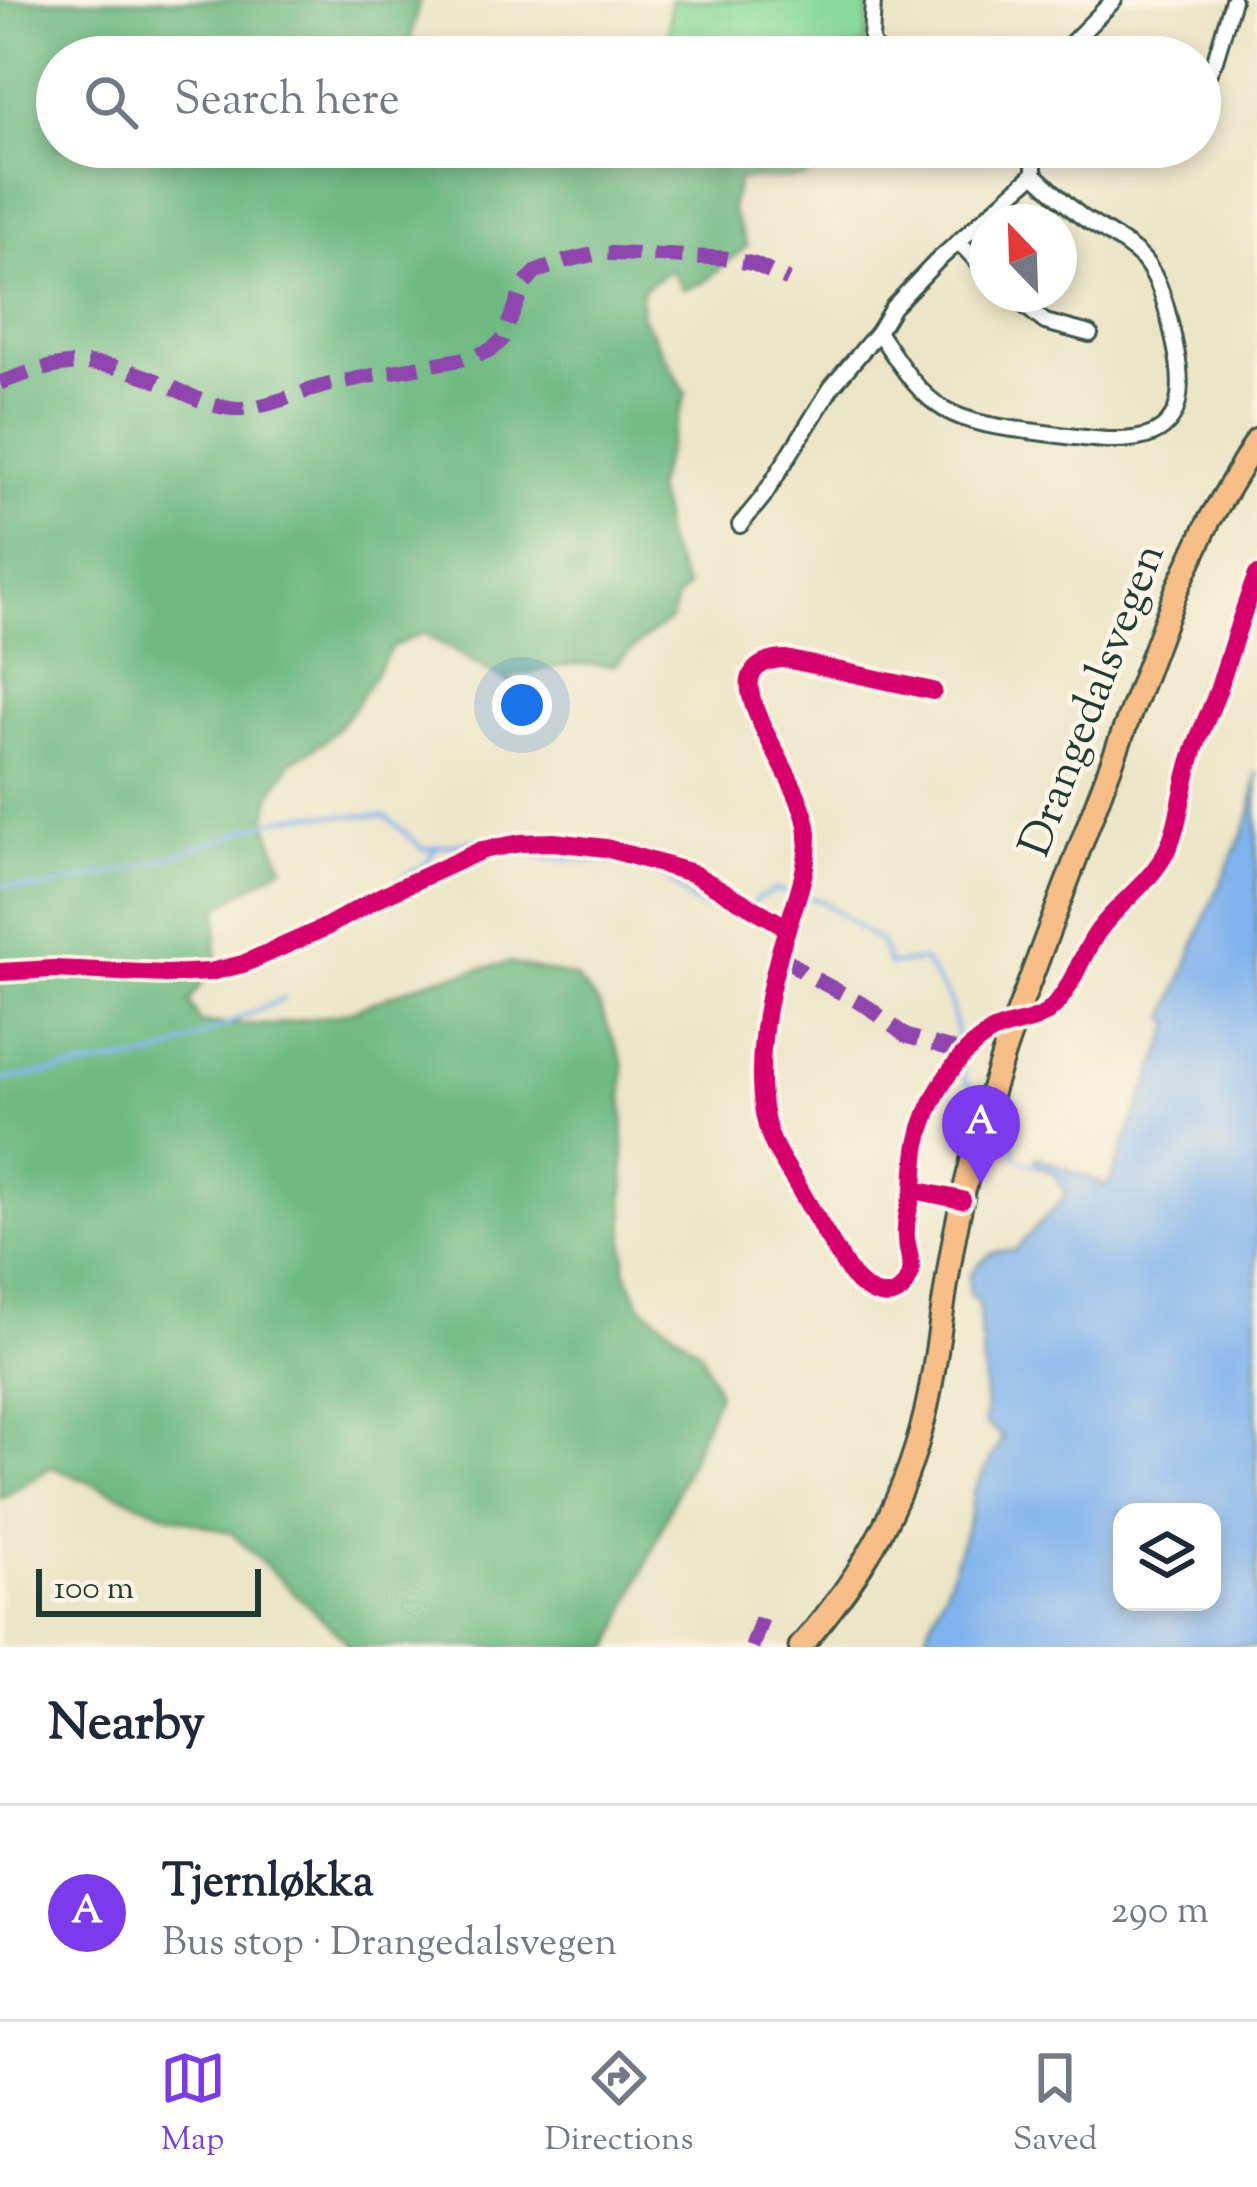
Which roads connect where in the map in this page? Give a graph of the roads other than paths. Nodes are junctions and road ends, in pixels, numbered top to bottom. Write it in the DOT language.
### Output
graph roads {
  1 [pos="873,0"];
  2 [pos="1114,0"];
  3 [pos="1233,0"];
  4 [pos="871,36"];
  5 [pos="1082,36"];
  6 [pos="1221,40"];
  7 [pos="1034,168"];
  8 [pos="1034,174"];
  9 [pos="959,242"];
  10 [pos="969,253"];
  11 [pos="1033,312"];
  12 [pos="878,332"];
  13 [pos="1090,334"];
  14 [pos="1257,440"];
  15 [pos="740,526"];
  16 [pos="1257,575"];
  17 [pos="934,691"];
  18 [pos="786,927"];
  19 [pos="0,972"];
  20 [pos="914,1190"];
  21 [pos="962,1200"];
  22 [pos="800,1647"];
  1 -- 4 [label="street"];
  2 -- 5 [label="street"];
  3 -- 6 [label="street"];
  7 -- 8 [label="street"];
  8 -- 9 [label="street"];
  8 -- 12 [label="street"];
  9 -- 10 [label="street"];
  9 -- 12 [label="street"];
  11 -- 13 [label="street"];
  12 -- 15 [label="street"];
  14 -- 21 [label="main road, Drangedalsvegen, bridge"];
  16 -- 20 [label="street"];
  17 -- 18 [label="street"];
  18 -- 19 [label="street"];
  18 -- 20 [label="street"];
  20 -- 21 [label="street"];
  21 -- 22 [label="main road"];
}
